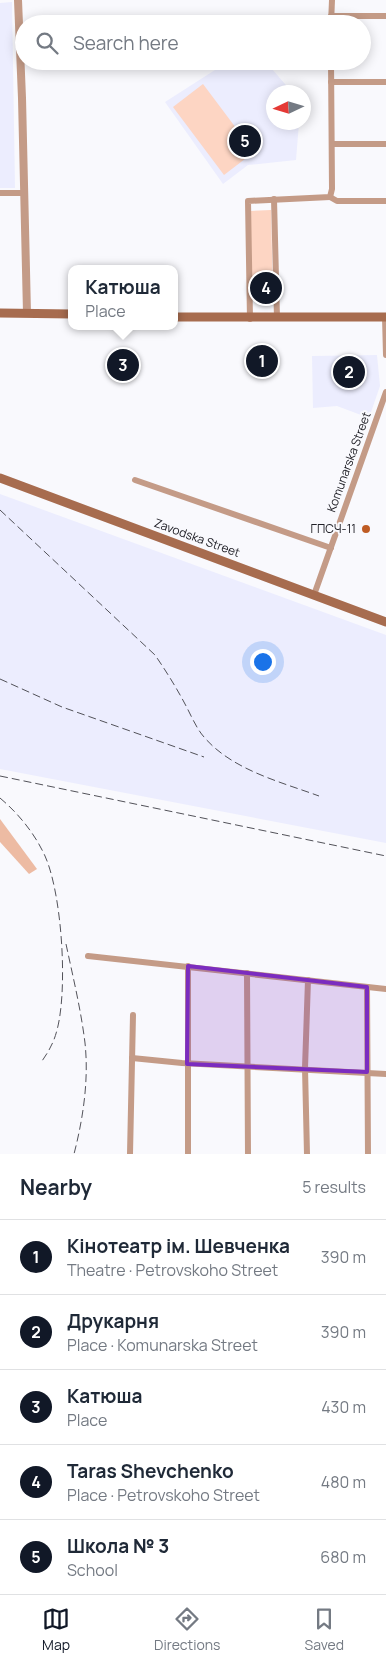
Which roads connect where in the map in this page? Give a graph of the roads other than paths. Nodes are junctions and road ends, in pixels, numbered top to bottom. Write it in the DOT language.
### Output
graph roads {
  1 [pos="18,0"];
  2 [pos="332,0"];
  3 [pos="19,15"];
  4 [pos="331,15"];
  5 [pos="371,16"];
  6 [pos="386,16"];
  7 [pos="21,70"];
  8 [pos="331,70"];
  9 [pos="331,82"];
  10 [pos="386,82"];
  11 [pos="332,144"];
  12 [pos="386,144"];
  13 [pos="23,193"];
  14 [pos="0,194"];
  15 [pos="330,197"];
  16 [pos="274,199"];
  17 [pos="386,201"];
  18 [pos="0,313"];
  19 [pos="27,313"];
  20 [pos="68,314"];
  21 [pos="178,317"];
  22 [pos="386,317"];
  23 [pos="277,318"];
  24 [pos="250,319"];
  25 [pos="386,355"];
  26 [pos="386,392"];
  27 [pos="0,478"];
  28 [pos="135,480"];
  29 [pos="331,548"];
  30 [pos="314,595"];
  31 [pos="386,622"];
  32 [pos="88,956"];
  33 [pos="188,966"];
  34 [pos="247,973"];
  35 [pos="308,980"];
  36 [pos="367,987"];
  37 [pos="386,989"];
  38 [pos="133,1015"];
  39 [pos="132,1058"];
  40 [pos="187,1064"];
  41 [pos="248,1066"];
  42 [pos="305,1068"];
  43 [pos="367,1072"];
  44 [pos="386,1074"];
  45 [pos="130,1154"];
  46 [pos="188,1154"];
  47 [pos="248,1154"];
  48 [pos="307,1154"];
  49 [pos="368,1154"];
  1 -- 3 [label="street"];
  2 -- 4 [label="street"];
  5 -- 6 [label="street"];
  7 -- 13 [label="street"];
  8 -- 9 [label="street"];
  9 -- 10 [label="street"];
  9 -- 11 [label="street"];
  11 -- 12 [label="street"];
  11 -- 15 [label="street"];
  13 -- 14 [label="street"];
  13 -- 19 [label="street"];
  15 -- 16 [label="street"];
  15 -- 17 [label="street"];
  16 -- 23 [label="street"];
  16 -- 24 [label="street"];
  18 -- 19 [label="main road"];
  19 -- 20 [label="main road"];
  21 -- 24 [label="main road"];
  22 -- 23 [label="main road"];
  22 -- 25 [label="street"];
  23 -- 24 [label="main road"];
  26 -- 29 [label="street, Komunarska Street"];
  27 -- 30 [label="main road, Zavodska Street"];
  28 -- 29 [label="street"];
  29 -- 30 [label="street, Komunarska Street"];
  30 -- 31 [label="main road, Zavodska Street"];
  32 -- 33 [label="street"];
  33 -- 34 [label="street"];
  33 -- 40 [label="street"];
  34 -- 35 [label="street"];
  34 -- 41 [label="street"];
  35 -- 36 [label="street"];
  35 -- 42 [label="street"];
  36 -- 37 [label="street"];
  36 -- 43 [label="street"];
  38 -- 39 [label="street"];
  39 -- 40 [label="street"];
  39 -- 45 [label="street"];
  40 -- 41 [label="street"];
  40 -- 46 [label="street"];
  41 -- 42 [label="street"];
  41 -- 47 [label="street"];
  42 -- 43 [label="street"];
  42 -- 48 [label="street"];
  43 -- 44 [label="street"];
  43 -- 49 [label="street"];
}
